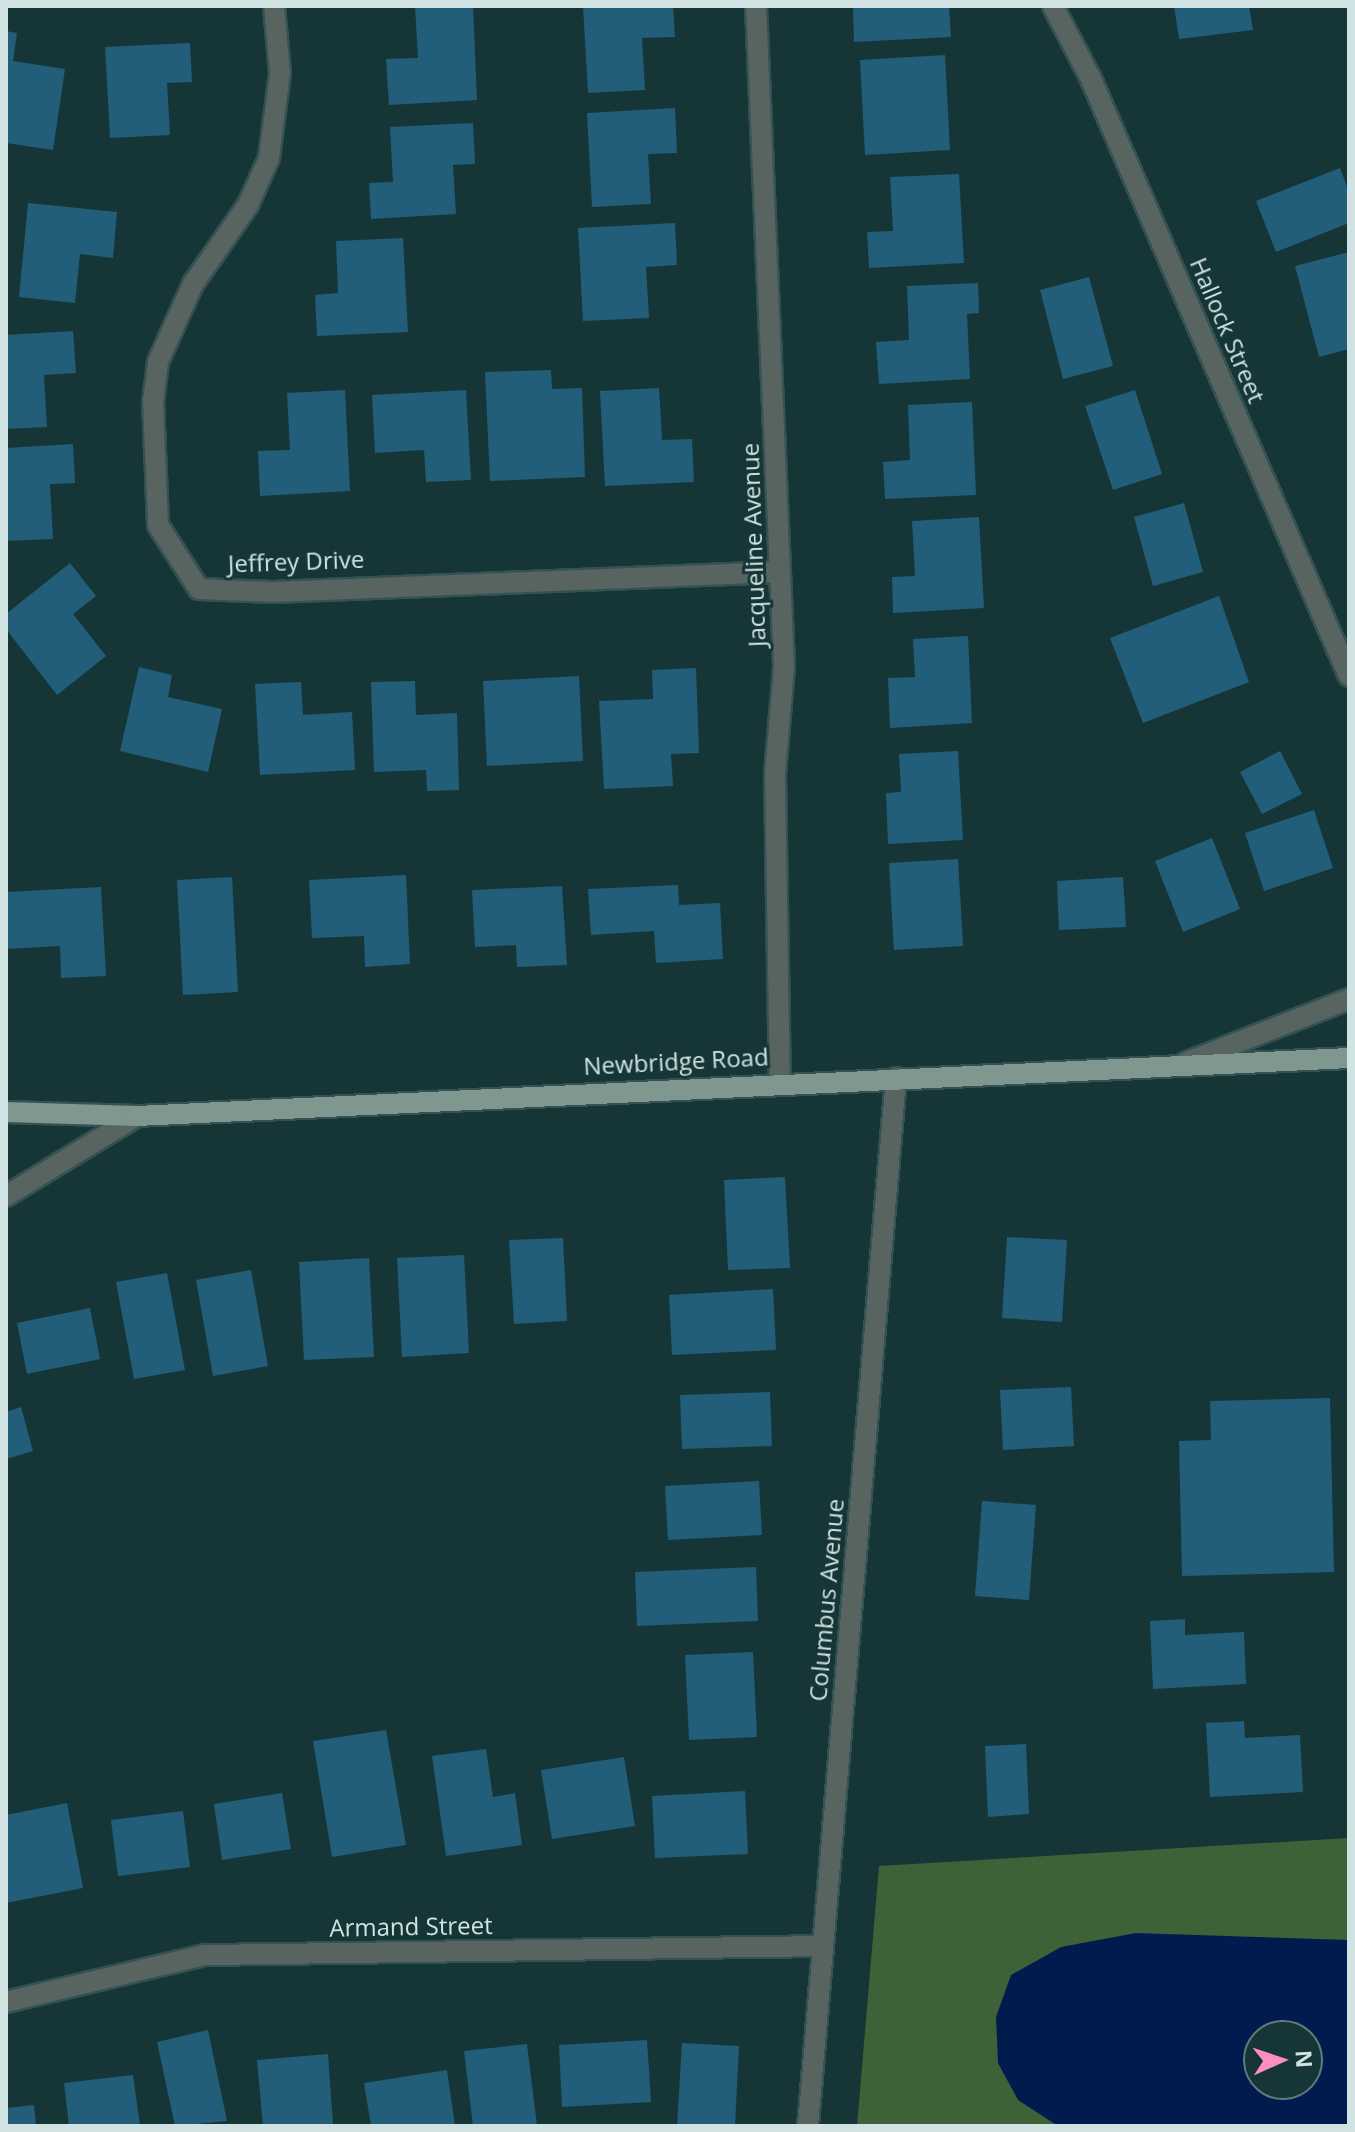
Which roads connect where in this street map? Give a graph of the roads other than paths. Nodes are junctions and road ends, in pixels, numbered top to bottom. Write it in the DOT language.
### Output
graph roads {
  1 [pos="274,6"];
  2 [pos="756,6"];
  3 [pos="1053,6"];
  4 [pos="780,572"];
  5 [pos="1349,676"];
  6 [pos="1349,999"];
  7 [pos="1349,1058"];
  8 [pos="1183,1065"];
  9 [pos="896,1078"];
  10 [pos="780,1082"];
  11 [pos="6,1112"];
  12 [pos="137,1116"];
  13 [pos="6,1196"];
  14 [pos="823,1946"];
  15 [pos="6,2002"];
  16 [pos="808,2126"];
  1 -- 4 [label="street, Jeffrey Drive"];
  2 -- 4 [label="street, Jacqueline Avenue"];
  3 -- 5 [label="street, Hallock Street"];
  4 -- 10 [label="street, Jacqueline Avenue"];
  6 -- 8 [label="street"];
  7 -- 8 [label="main road, Newbridge Road"];
  8 -- 9 [label="main road, Newbridge Road"];
  9 -- 10 [label="main road, Newbridge Road"];
  9 -- 14 [label="street, Columbus Avenue"];
  10 -- 12 [label="main road, Newbridge Road"];
  11 -- 12 [label="main road, Newbridge Road"];
  12 -- 13 [label="street"];
  14 -- 15 [label="street, Armand Street"];
  14 -- 16 [label="street, Columbus Avenue"];
}
